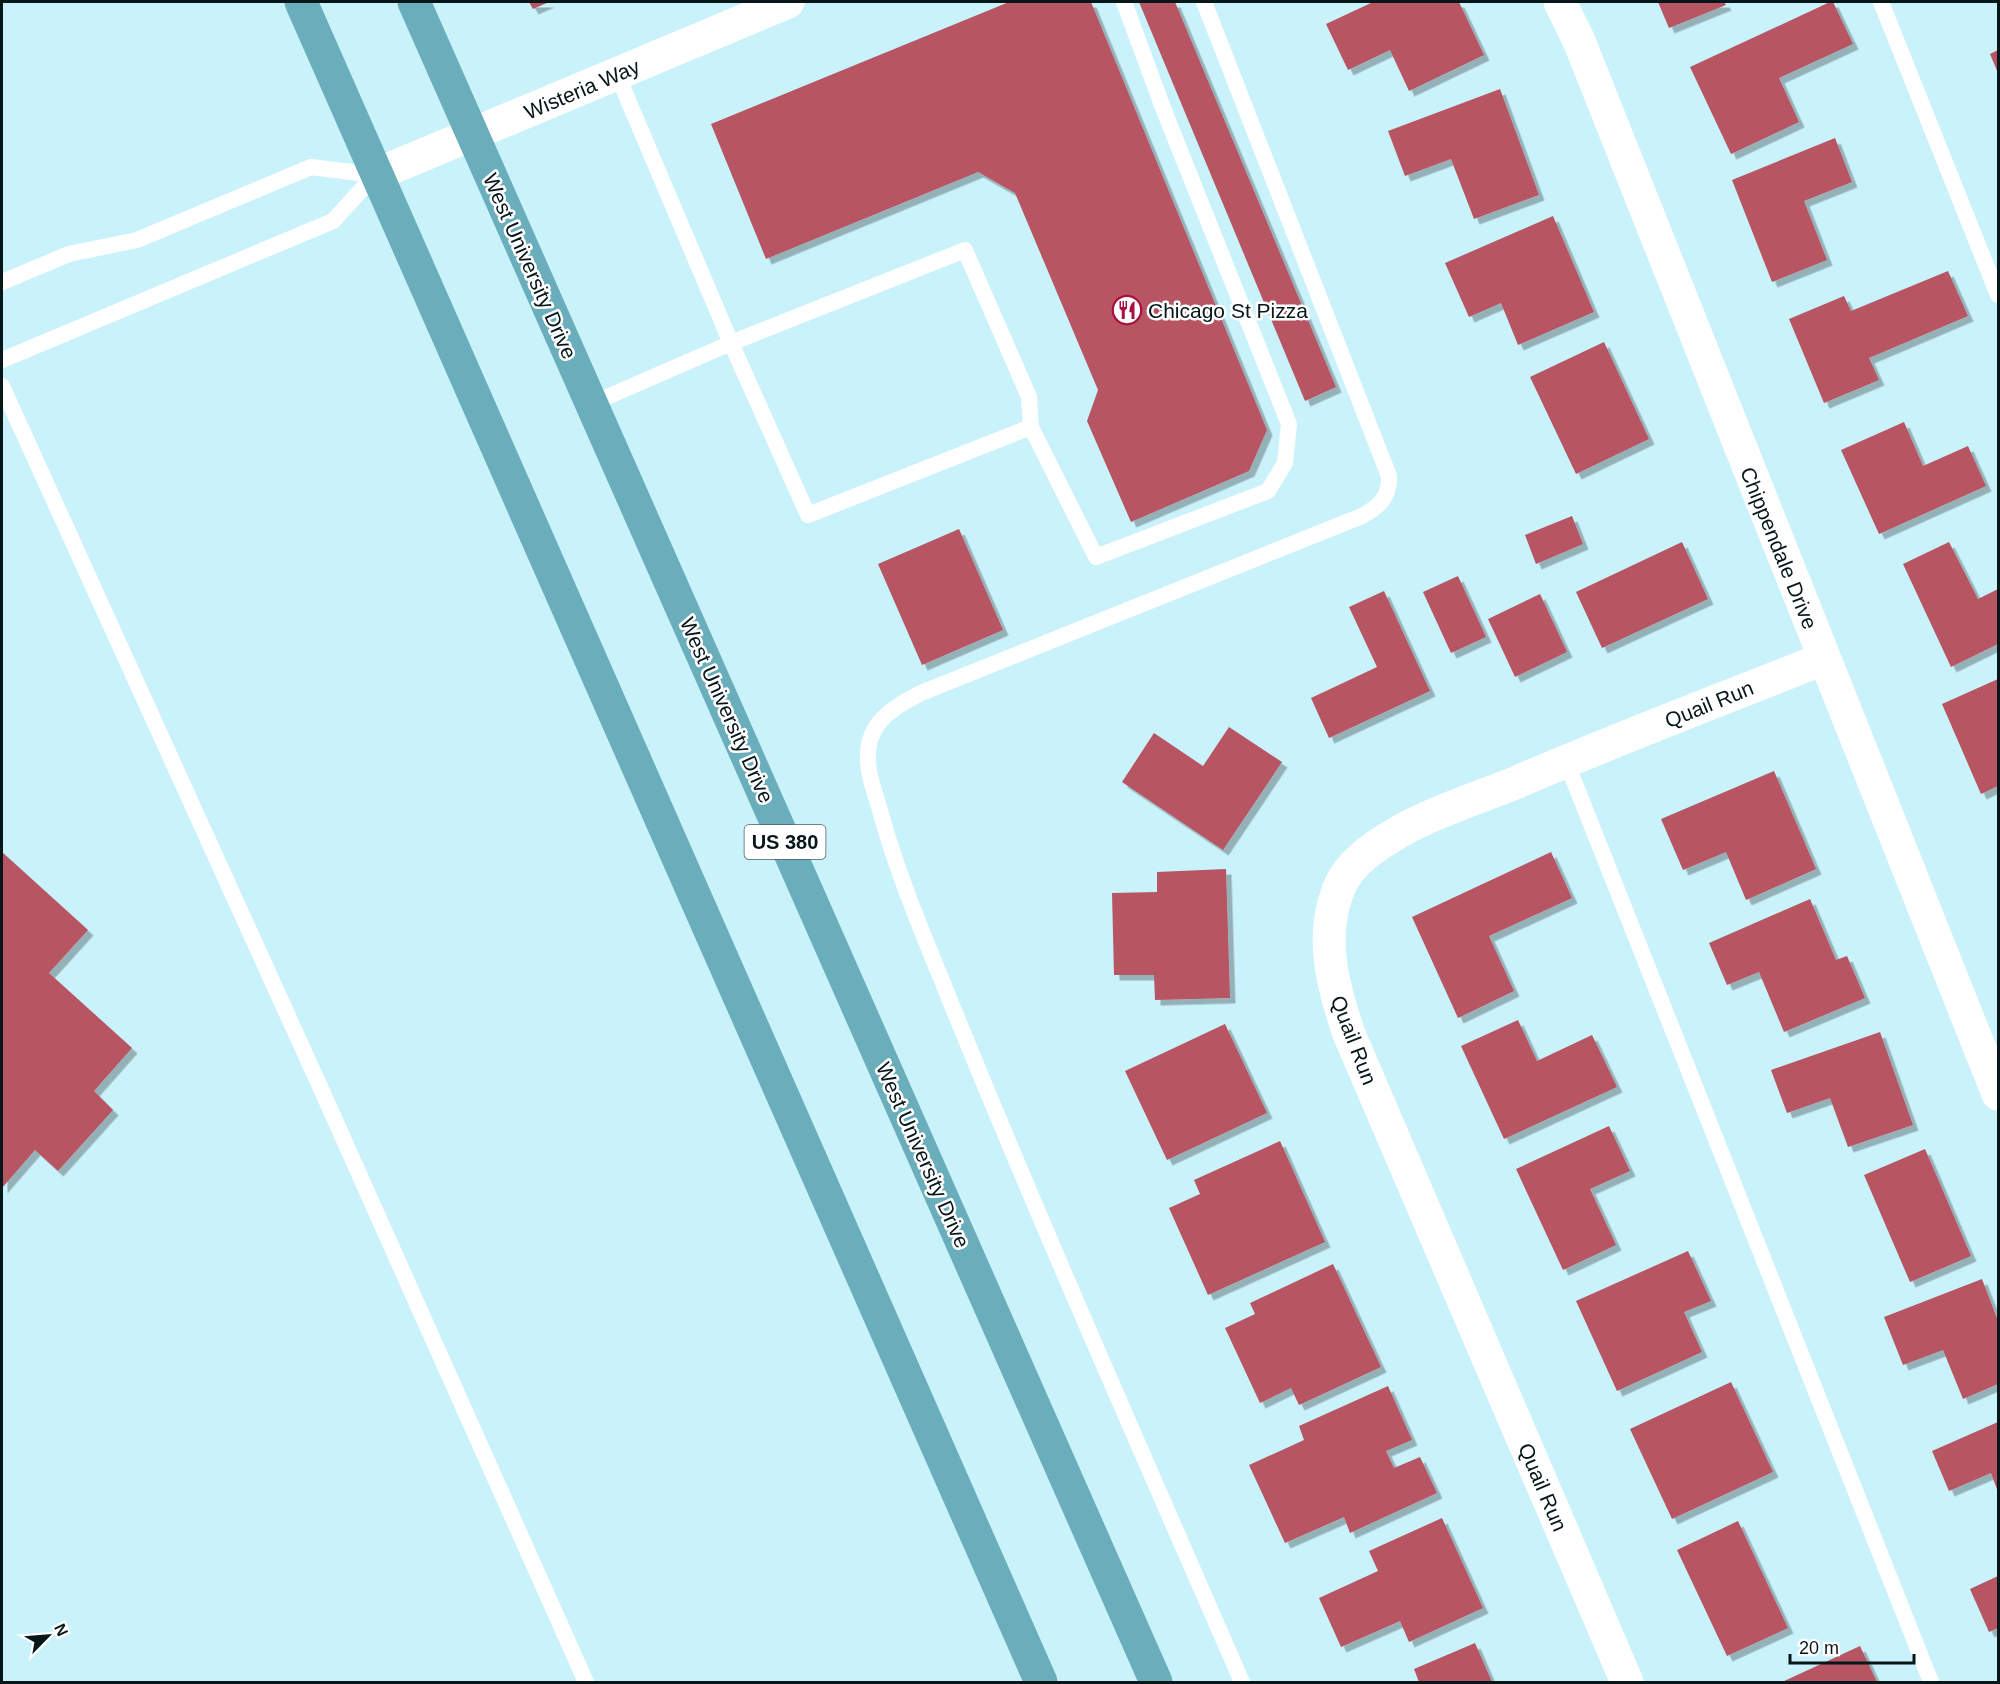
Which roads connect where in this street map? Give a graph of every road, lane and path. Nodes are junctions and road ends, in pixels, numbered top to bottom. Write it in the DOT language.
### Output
graph roads {
  1 [pos="301,2"];
  2 [pos="414,2"];
  3 [pos="788,2"];
  4 [pos="1124,2"];
  5 [pos="1204,2"];
  6 [pos="1560,2"];
  7 [pos="1881,2"];
  8 [pos="617,74"];
  9 [pos="473,135"];
  10 [pos="375,175"];
  11 [pos="2,282"];
  12 [pos="1998,295"];
  13 [pos="731,343"];
  14 [pos="2,360"];
  15 [pos="2,386"];
  16 [pos="591,404"];
  17 [pos="1031,427"];
  18 [pos="1823,659"];
  19 [pos="1566,761"];
  20 [pos="1998,1094"];
  21 [pos="586,1683"];
  22 [pos="1041,1683"];
  23 [pos="1156,1683"];
  24 [pos="1242,1683"];
  25 [pos="1627,1683"];
  26 [pos="1931,1683"];
  1 -- 10 [label="highway"];
  2 -- 9 [label="highway, West University Drive / US 380"];
  3 -- 8 [label="street, Wisteria Way"];
  4 -- 17 [label="lane"];
  5 -- 24 [label="lane"];
  6 -- 18 [label="street, Chippendale Drive"];
  7 -- 12 [label="lane"];
  8 -- 9 [label="street, Wisteria Way"];
  8 -- 13 [label="lane"];
  9 -- 10 [label="street, Wisteria Way"];
  9 -- 16 [label="highway, West University Drive / US 380"];
  10 -- 11 [label="lane"];
  10 -- 14 [label="lane"];
  10 -- 22 [label="highway"];
  13 -- 16 [label="lane"];
  13 -- 17 [label="lane"];
  13 -- 17 [label="lane"];
  15 -- 21 [label="lane"];
  16 -- 23 [label="highway, West University Drive / US 380"];
  18 -- 19 [label="street, Quail Run"];
  18 -- 20 [label="street, Chippendale Drive"];
  19 -- 25 [label="street, Quail Run"];
  19 -- 26 [label="lane"];
}
